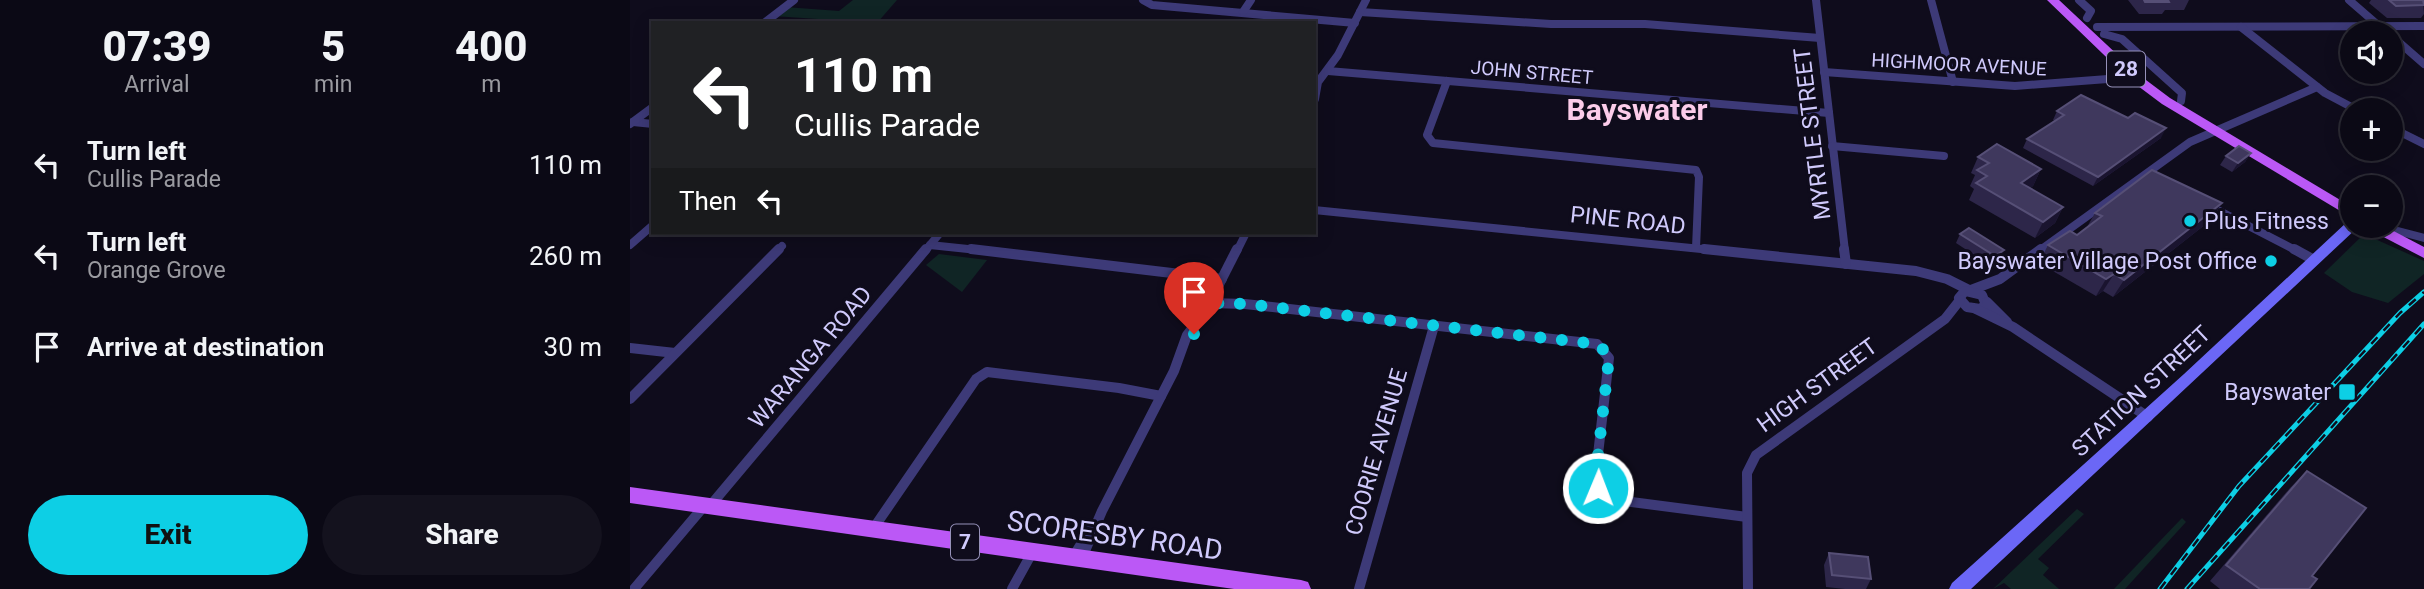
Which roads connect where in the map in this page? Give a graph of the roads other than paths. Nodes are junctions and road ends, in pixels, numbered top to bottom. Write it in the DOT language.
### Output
graph roads {
  1 [pos="794,0"];
  2 [pos="1143,0"];
  3 [pos="1251,0"];
  4 [pos="1815,0"];
  5 [pos="1931,0"];
  6 [pos="2053,0"];
  7 [pos="2068,0"];
  8 [pos="2079,0"];
  9 [pos="2349,0"];
  10 [pos="1364,5"];
  11 [pos="1243,12"];
  12 [pos="2087,18"];
  13 [pos="767,21"];
  14 [pos="2373,21"];
  15 [pos="1355,22"];
  16 [pos="2340,26"];
  17 [pos="2403,26"];
  18 [pos="2424,26"];
  19 [pos="2241,27"];
  20 [pos="2101,31"];
  21 [pos="1820,38"];
  22 [pos="2403,46"];
  23 [pos="2424,64"];
  24 [pos="1333,71"];
  25 [pos="1824,72"];
  26 [pos="2134,77"];
  27 [pos="1319,81"];
  28 [pos="1447,81"];
  29 [pos="1953,82"];
  30 [pos="2317,87"];
  31 [pos="2340,100"];
  32 [pos="651,108"];
  33 [pos="1829,113"];
  34 [pos="633,120"];
  35 [pos="651,124"];
  36 [pos="2214,129"];
  37 [pos="2403,134"];
  38 [pos="2424,144"];
  39 [pos="1832,146"];
  40 [pos="1944,156"];
  41 [pos="2146,173"];
  42 [pos="2156,178"];
  43 [pos="2191,196"];
  44 [pos="2340,197"];
  45 [pos="2340,206"];
  46 [pos="1316,210"];
  47 [pos="651,227"];
  48 [pos="2403,231"];
  49 [pos="2403,233"];
  50 [pos="938,235"];
  51 [pos="1245,235"];
  52 [pos="2340,236"];
  53 [pos="2396,238"];
  54 [pos="2424,239"];
  55 [pos="630,245"];
  56 [pos="930,245"];
  57 [pos="782,246"];
  58 [pos="2424,246"];
  59 [pos="1696,248"];
  60 [pos="2424,253"];
  61 [pos="2314,260"];
  62 [pos="1846,264"];
  63 [pos="1936,276"];
  64 [pos="1223,277"];
  65 [pos="2000,279"];
  66 [pos="1970,290"];
  67 [pos="1959,299"];
  68 [pos="1986,301"];
  69 [pos="1209,304"];
  70 [pos="1974,309"];
  71 [pos="1945,319"];
  72 [pos="1434,326"];
  73 [pos="2013,327"];
  74 [pos="630,348"];
  75 [pos="675,354"];
  76 [pos="1163,393"];
  77 [pos="630,400"];
  78 [pos="2148,417"];
  79 [pos="630,495"];
  80 [pos="707,506"];
  81 [pos="1747,517"];
  82 [pos="873,529"];
  83 [pos="1033,551"];
  84 [pos="1077,557"];
  85 [pos="1256,586"];
  86 [pos="634,589"];
  87 [pos="1012,589"];
  88 [pos="1301,589"];
  89 [pos="1359,589"];
  90 [pos="1748,589"];
  91 [pos="1958,589"];
  1 -- 13 [label="street"];
  2 -- 11 [label="street"];
  3 -- 11 [label="street"];
  4 -- 21 [label="street, MYRTLE STREET"];
  5 -- 29 [label="street"];
  6 -- 26 [label="main road, 28"];
  7 -- 12 [label="main road, 28"];
  8 -- 12 [label="street"];
  9 -- 14 [label="street"];
  10 -- 15 [label="street"];
  10 -- 21 [label="street"];
  11 -- 15 [label="street"];
  12 -- 20 [label="main road, 28"];
  15 -- 24 [label="street"];
  16 -- 19 [label="street"];
  17 -- 18 [label="street"];
  19 -- 20 [label="street"];
  19 -- 30 [label="street"];
  20 -- 36 [label="main road, 28"];
  21 -- 25 [label="street, MYRTLE STREET"];
  22 -- 23 [label="street"];
  24 -- 27 [label="street"];
  24 -- 28 [label="street, JOHN STREET"];
  25 -- 29 [label="street, HIGHMOOR AVENUE"];
  25 -- 33 [label="street, MYRTLE STREET"];
  26 -- 29 [label="street, HIGHMOOR AVENUE"];
  26 -- 36 [label="main road, 28"];
  28 -- 33 [label="street, JOHN STREET"];
  28 -- 59 [label="street"];
  30 -- 31 [label="street"];
  30 -- 36 [label="street"];
  32 -- 34 [label="street"];
  33 -- 39 [label="street, MYRTLE STREET"];
  34 -- 35 [label="street"];
  36 -- 41 [label="street"];
  36 -- 44 [label="main road, 28"];
  36 -- 45 [label="main road, 28"];
  37 -- 38 [label="street"];
  39 -- 40 [label="street"];
  39 -- 62 [label="street, MYRTLE STREET"];
  41 -- 42 [label="street"];
  41 -- 65 [label="street"];
  43 -- 61 [label="street"];
  46 -- 59 [label="street, PINE ROAD"];
  47 -- 55 [label="street"];
  48 -- 54 [label="street"];
  49 -- 58 [label="main road"];
  50 -- 56 [label="street, WARANGA ROAD"];
  51 -- 64 [label="street"];
  52 -- 61 [label="main road, STATION STREET"];
  53 -- 60 [label="main road"];
  56 -- 64 [label="street"];
  56 -- 80 [label="street, WARANGA ROAD"];
  57 -- 75 [label="street"];
  59 -- 62 [label="street, PINE ROAD"];
  61 -- 78 [label="main road, STATION STREET"];
  62 -- 63 [label="street, PINE ROAD"];
  63 -- 66 [label="street, PINE ROAD"];
  63 -- 67 [label="street"];
  64 -- 69 [label="street"];
  65 -- 66 [label="street"];
  65 -- 68 [label="street"];
  66 -- 67 [label="street, HIGH STREET"];
  66 -- 68 [label="street, PINE ROAD"];
  67 -- 70 [label="street"];
  67 -- 71 [label="street, HIGH STREET"];
  68 -- 70 [label="street, HIGH STREET"];
  68 -- 73 [label="street"];
  69 -- 72 [label="street"];
  69 -- 76 [label="street"];
  70 -- 71 [label="street, HIGH STREET"];
  70 -- 73 [label="street"];
  71 -- 81 [label="street, HIGH STREET"];
  72 -- 81 [label="street"];
  72 -- 89 [label="street, COORIE AVENUE"];
  73 -- 78 [label="street"];
  74 -- 75 [label="street"];
  75 -- 77 [label="street"];
  76 -- 82 [label="street"];
  76 -- 84 [label="street"];
  78 -- 91 [label="main road, STATION STREET"];
  79 -- 80 [label="main road, SCORESBY ROAD / 7"];
  80 -- 82 [label="main road, SCORESBY ROAD / 7"];
  80 -- 86 [label="street, WARANGA ROAD"];
  81 -- 90 [label="street, HIGH STREET"];
  82 -- 83 [label="main road, SCORESBY ROAD / 7"];
  83 -- 84 [label="main road, SCORESBY ROAD / 7"];
  83 -- 87 [label="street"];
  84 -- 85 [label="main road, SCORESBY ROAD / 7"];
  85 -- 88 [label="main road, SCORESBY ROAD / 7"];
}
